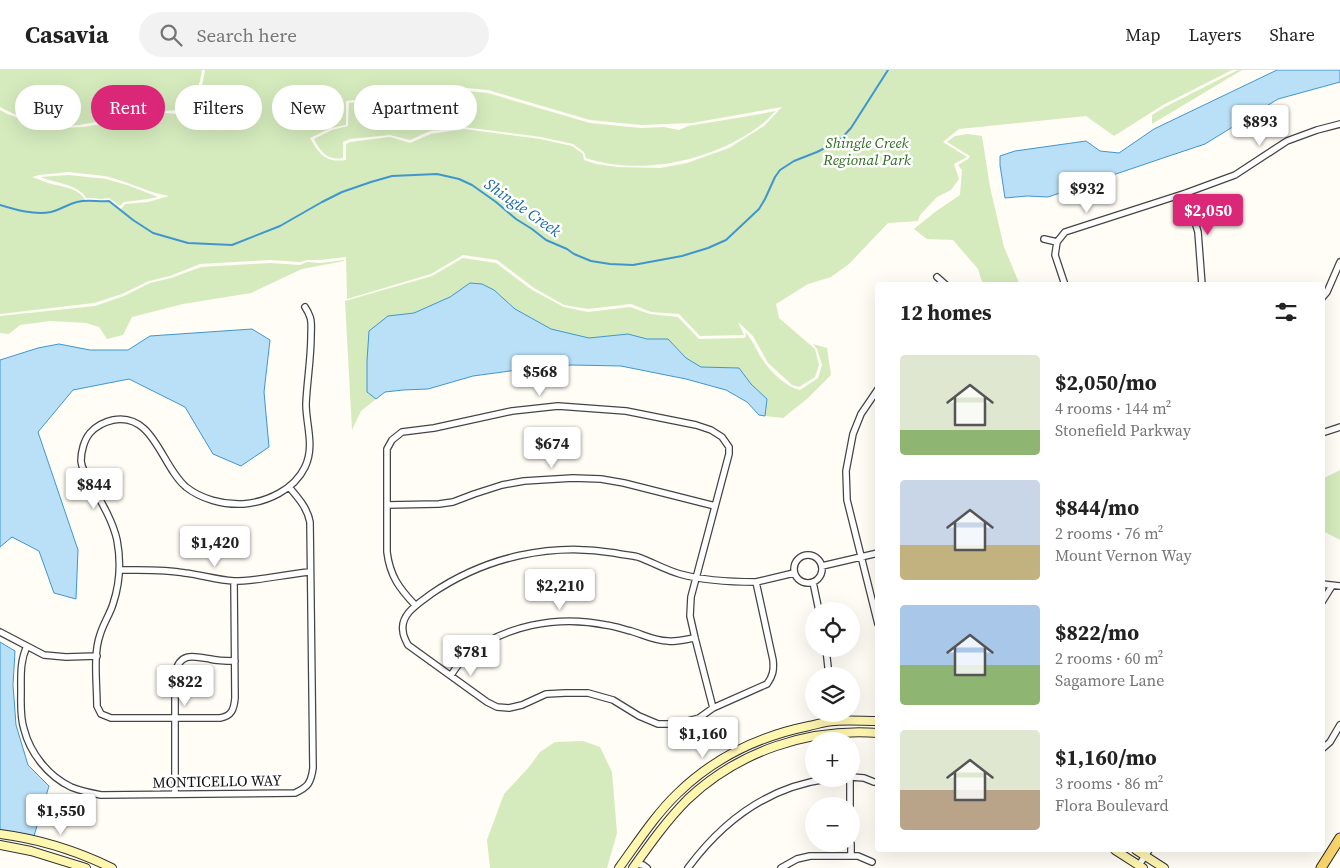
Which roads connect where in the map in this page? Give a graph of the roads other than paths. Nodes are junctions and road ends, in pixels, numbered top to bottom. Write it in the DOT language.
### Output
graph roads {
  1 [pos="1340,124"];
  2 [pos="1186,193"];
  3 [pos="1044,239"];
  4 [pos="1057,242"];
  5 [pos="1340,262"];
  6 [pos="937,277"];
  7 [pos="943,282"];
  8 [pos="1064,282"];
  9 [pos="1202,282"];
  10 [pos="1325,294"];
  11 [pos="305,307"];
  12 [pos="875,393"];
  13 [pos="1340,427"];
  14 [pos="1325,432"];
  15 [pos="289,487"];
  16 [pos="387,505"];
  17 [pos="715,506"];
  18 [pos="875,554"];
  19 [pos="861,557"];
  20 [pos="822,566"];
  21 [pos="120,570"];
  22 [pos="310,572"];
  23 [pos="794,573"];
  24 [pos="696,578"];
  25 [pos="234,581"];
  26 [pos="756,582"];
  27 [pos="813,582"];
  28 [pos="1325,585"];
  29 [pos="1332,586"];
  30 [pos="1340,586"];
  31 [pos="1325,597"];
  32 [pos="817,602"];
  33 [pos="416,605"];
  34 [pos="875,612"];
  35 [pos="0,632"];
  36 [pos="695,638"];
  37 [pos="27,646"];
  38 [pos="97,656"];
  39 [pos="235,661"];
  40 [pos="451,676"];
  41 [pos="713,708"];
  42 [pos="175,718"];
  43 [pos="860,719"];
  44 [pos="875,721"];
  45 [pos="816,722"];
  46 [pos="1340,725"];
  47 [pos="860,732"];
  48 [pos="875,733"];
  49 [pos="805,738"];
  50 [pos="1325,746"];
  51 [pos="860,778"];
  52 [pos="874,782"];
  53 [pos="805,784"];
  54 [pos="174,794"];
  55 [pos="0,834"];
  56 [pos="1340,838"];
  57 [pos="0,845"];
  58 [pos="851,852"];
  59 [pos="1118,852"];
  60 [pos="1135,852"];
  61 [pos="1147,853"];
  62 [pos="851,856"];
  63 [pos="627,858"];
  64 [pos="1130,860"];
  65 [pos="872,862"];
  66 [pos="635,867"];
  67 [pos="1141,867"];
  68 [pos="86,868"];
  69 [pos="112,868"];
  70 [pos="619,868"];
  71 [pos="647,868"];
  72 [pos="688,868"];
  73 [pos="780,868"];
  74 [pos="1164,868"];
  75 [pos="1321,868"];
  1 -- 2 [label="street"];
  2 -- 4 [label="street"];
  2 -- 9 [label="street"];
  3 -- 4 [label="street"];
  4 -- 8 [label="street"];
  5 -- 10 [label="street"];
  6 -- 7 [label="street"];
  11 -- 15 [label="street"];
  12 -- 19 [label="street"];
  13 -- 14 [label="street"];
  15 -- 21 [label="street"];
  15 -- 22 [label="street, MONTICELLO WAY"];
  16 -- 17 [label="street"];
  16 -- 17 [label="street"];
  16 -- 33 [label="street"];
  17 -- 24 [label="street"];
  18 -- 19 [label="street"];
  19 -- 20 [label="street"];
  19 -- 34 [label="street"];
  20 -- 23 [label="street"];
  20 -- 27 [label="street"];
  21 -- 25 [label="street"];
  21 -- 38 [label="street"];
  22 -- 25 [label="street"];
  22 -- 54 [label="street, MONTICELLO WAY"];
  23 -- 26 [label="street"];
  23 -- 27 [label="street"];
  24 -- 26 [label="street"];
  24 -- 33 [label="street"];
  24 -- 36 [label="street"];
  25 -- 39 [label="street"];
  26 -- 41 [label="street"];
  27 -- 32 [label="street"];
  28 -- 29 [label="street"];
  29 -- 30 [label="street"];
  29 -- 31 [label="street"];
  33 -- 40 [label="street"];
  35 -- 37 [label="street"];
  36 -- 40 [label="street"];
  36 -- 41 [label="street"];
  37 -- 38 [label="street"];
  37 -- 54 [label="street, MONTICELLO WAY"];
  38 -- 42 [label="street"];
  39 -- 42 [label="street"];
  39 -- 42 [label="street"];
  40 -- 41 [label="street"];
  42 -- 54 [label="street"];
  43 -- 44 [label="street"];
  45 -- 63 [label="street"];
  46 -- 50 [label="street"];
  47 -- 48 [label="street"];
  49 -- 66 [label="street"];
  51 -- 52 [label="street"];
  53 -- 72 [label="street"];
  55 -- 69 [label="street"];
  56 -- 75 [label="main road"];
  57 -- 68 [label="street"];
  58 -- 62 [label="street"];
  59 -- 64 [label="street"];
  60 -- 64 [label="street"];
  61 -- 67 [label="street"];
  61 -- 74 [label="street"];
  62 -- 65 [label="street"];
  62 -- 73 [label="street"];
  63 -- 66 [label="street"];
  63 -- 70 [label="street"];
  64 -- 67 [label="street"];
  66 -- 71 [label="street"];
}
